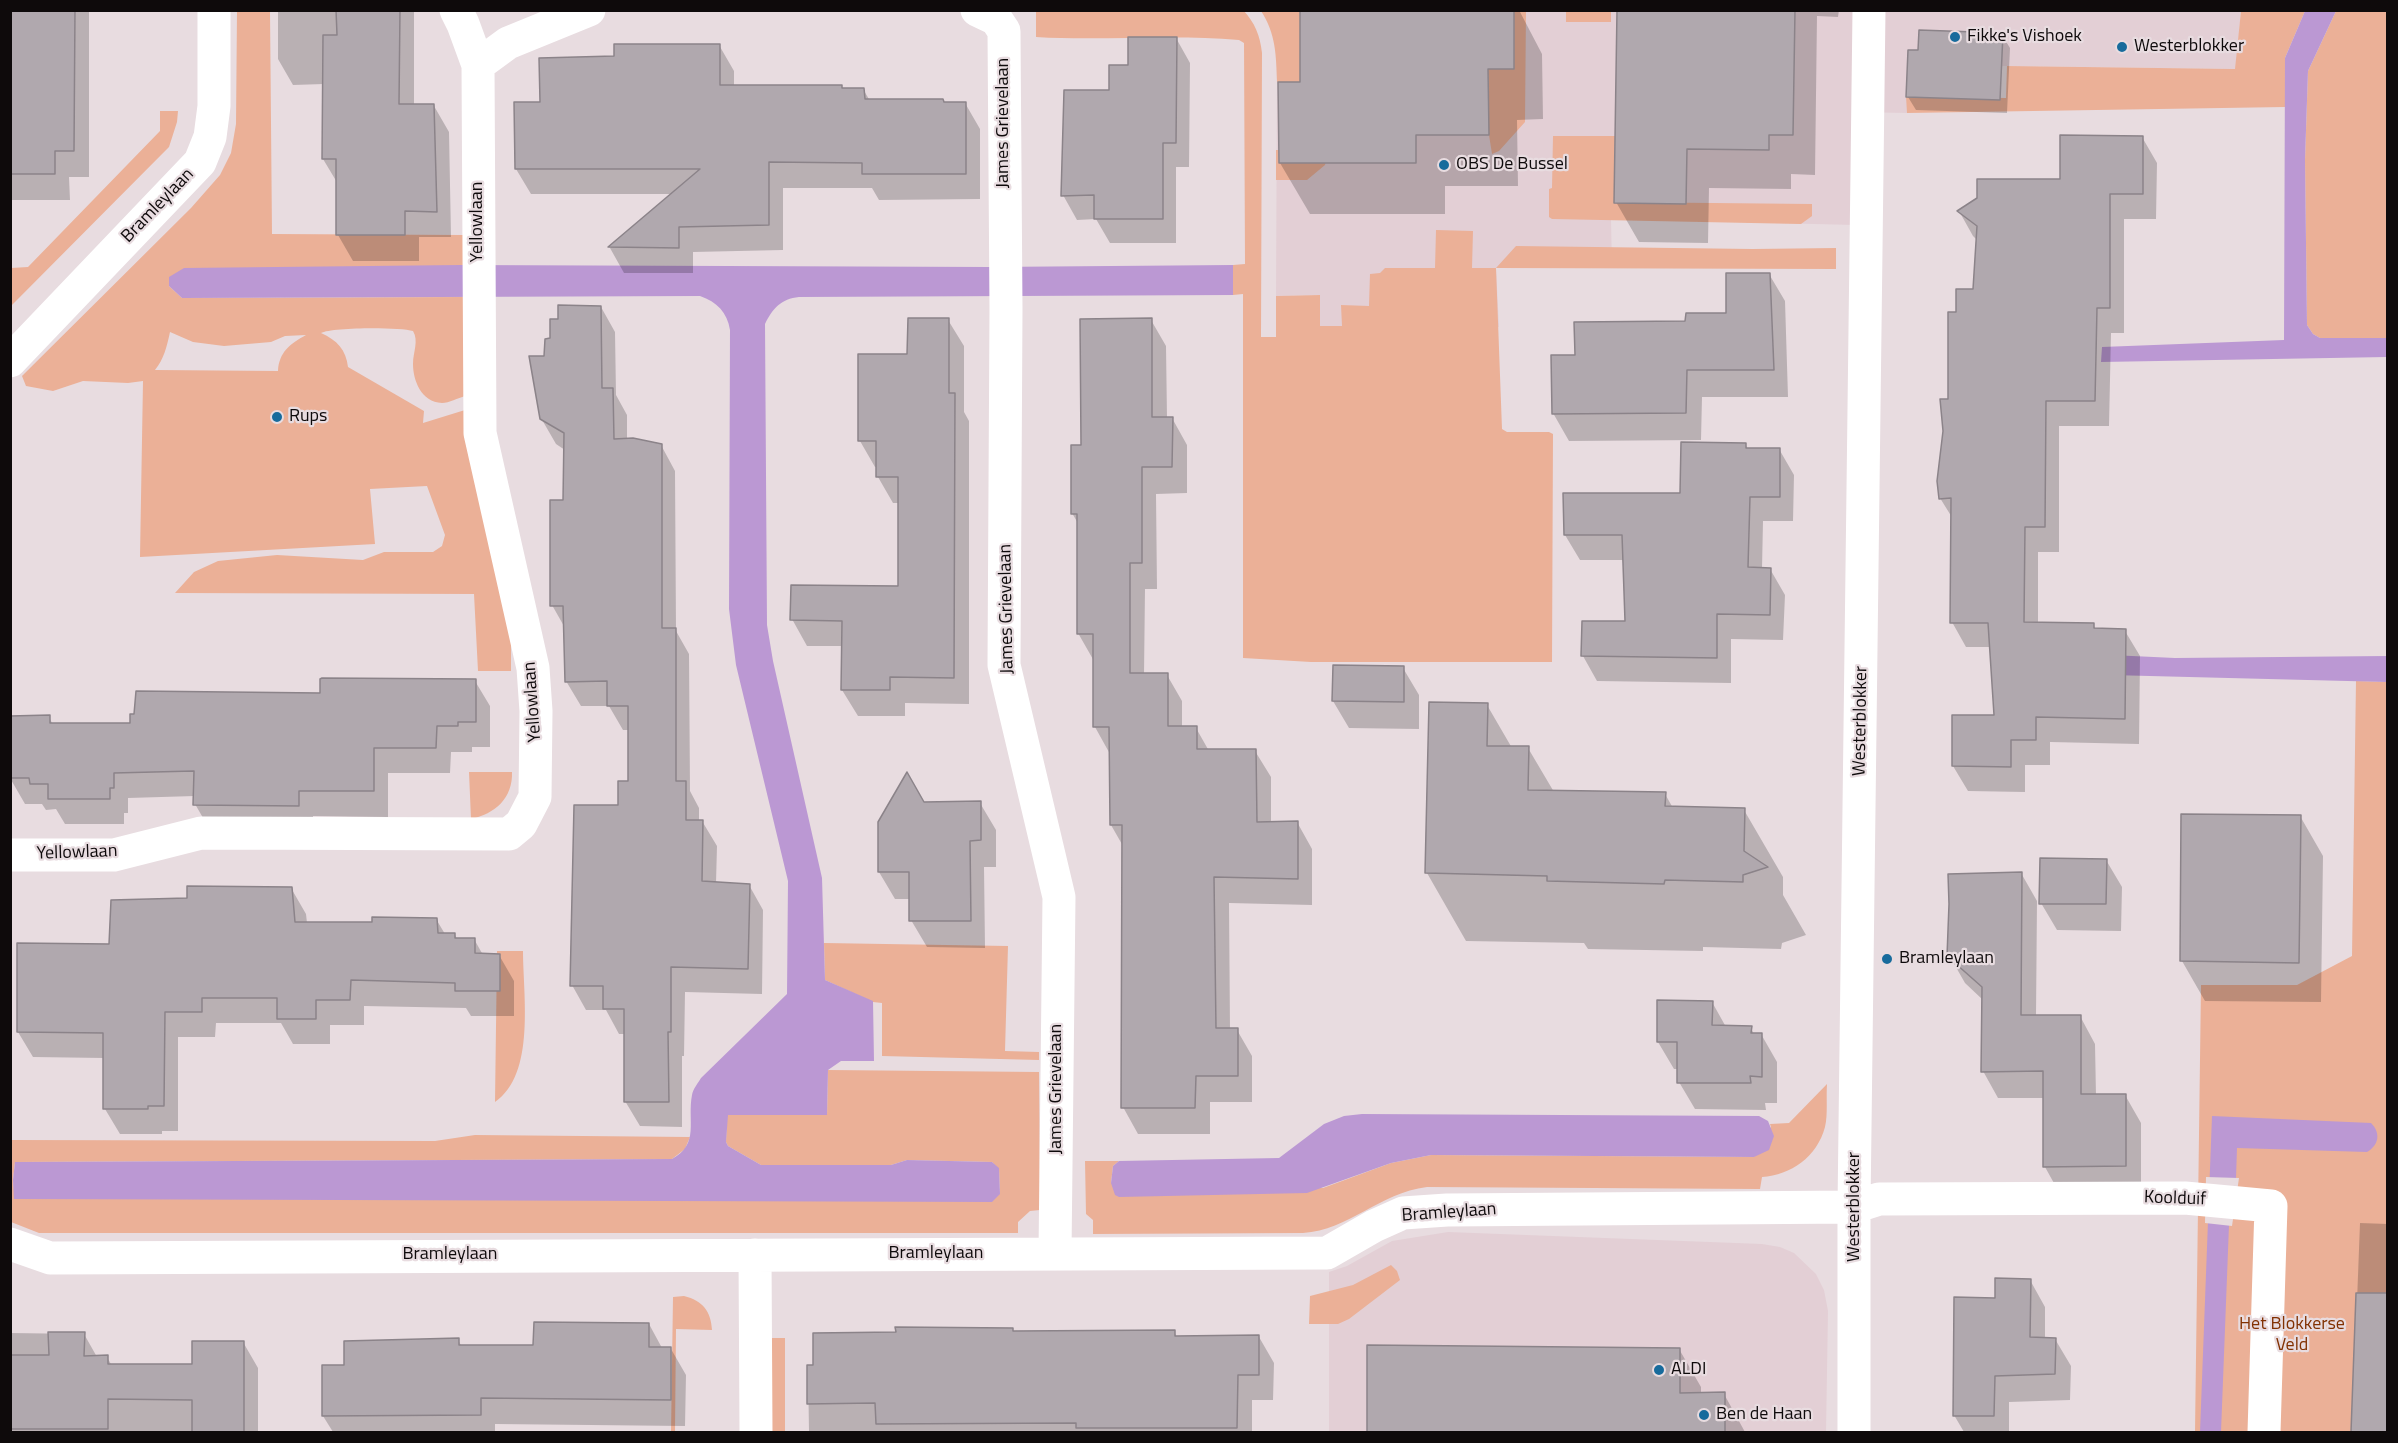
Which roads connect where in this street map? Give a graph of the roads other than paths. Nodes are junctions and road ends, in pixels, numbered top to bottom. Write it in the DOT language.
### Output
graph roads {
  1 [pos="214,10"];
  2 [pos="456,10"];
  3 [pos="589,10"];
  4 [pos="976,10"];
  5 [pos="1869,10"];
  6 [pos="478,65"];
  7 [pos="10,361"];
  8 [pos="10,855"];
  9 [pos="1854,1207"];
  10 [pos="10,1244"];
  11 [pos="1055,1253"];
  12 [pos="755,1255"];
  13 [pos="756,1432"];
  14 [pos="1854,1432"];
  15 [pos="2264,1432"];
  1 -- 7 [label="street, Bramleylaan"];
  2 -- 6 [label="street, Yellowlaan"];
  3 -- 6 [label="street"];
  4 -- 11 [label="street, James Grievelaan"];
  5 -- 9 [label="street, Westerblokker"];
  6 -- 8 [label="street, Yellowlaan"];
  9 -- 11 [label="street, Bramleylaan"];
  9 -- 14 [label="street, Westerblokker"];
  9 -- 15 [label="street, Koolduif"];
  10 -- 12 [label="street, Bramleylaan"];
  11 -- 12 [label="street, Bramleylaan"];
  12 -- 13 [label="street"];
}
